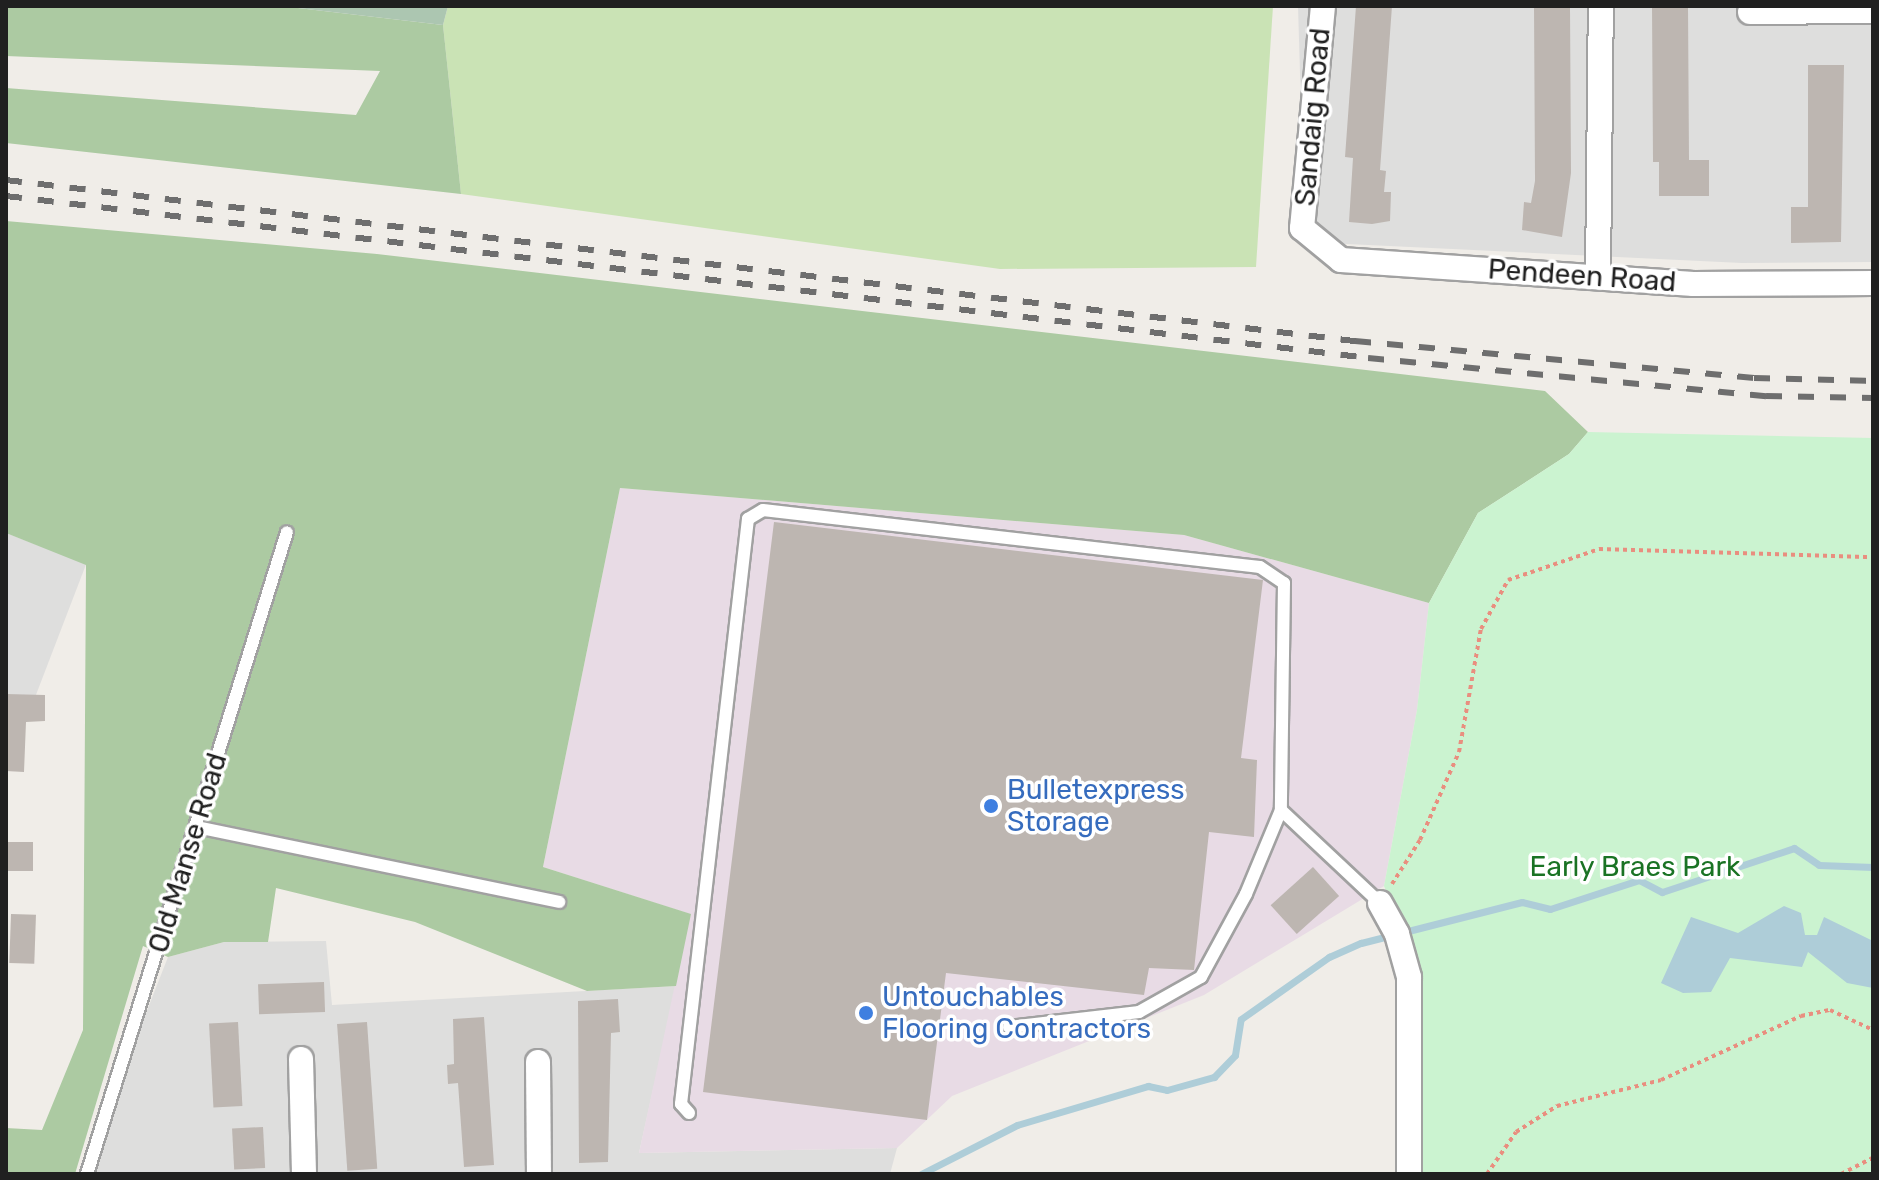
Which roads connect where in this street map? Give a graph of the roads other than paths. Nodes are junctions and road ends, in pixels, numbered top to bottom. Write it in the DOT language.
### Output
graph roads {
  1 [pos="1323,6"];
  2 [pos="1601,6"];
  3 [pos="1795,10"];
  4 [pos="1873,11"];
  5 [pos="1750,12"];
  6 [pos="1302,228"];
  7 [pos="1598,277"];
  8 [pos="1873,283"];
  9 [pos="287,532"];
  10 [pos="1281,810"];
  11 [pos="197,827"];
  12 [pos="559,902"];
  13 [pos="1380,903"];
  14 [pos="1009,1027"];
  15 [pos="301,1059"];
  16 [pos="538,1062"];
  17 [pos="689,1113"];
  18 [pos="87,1174"];
  19 [pos="304,1174"];
  20 [pos="539,1174"];
  21 [pos="1409,1174"];
  1 -- 6 [label="street, Sandaig Road"];
  2 -- 7 [label="street"];
  3 -- 4 [label="street"];
  3 -- 5 [label="street"];
  6 -- 7 [label="street, Pendeen Road"];
  7 -- 8 [label="street, Pendeen Road"];
  9 -- 11 [label="lane, Old Manse Road"];
  10 -- 13 [label="lane"];
  10 -- 14 [label="lane"];
  10 -- 17 [label="lane"];
  11 -- 12 [label="lane"];
  11 -- 18 [label="lane, Old Manse Road"];
  13 -- 21 [label="street"];
  15 -- 19 [label="street"];
  16 -- 20 [label="street"];
}
